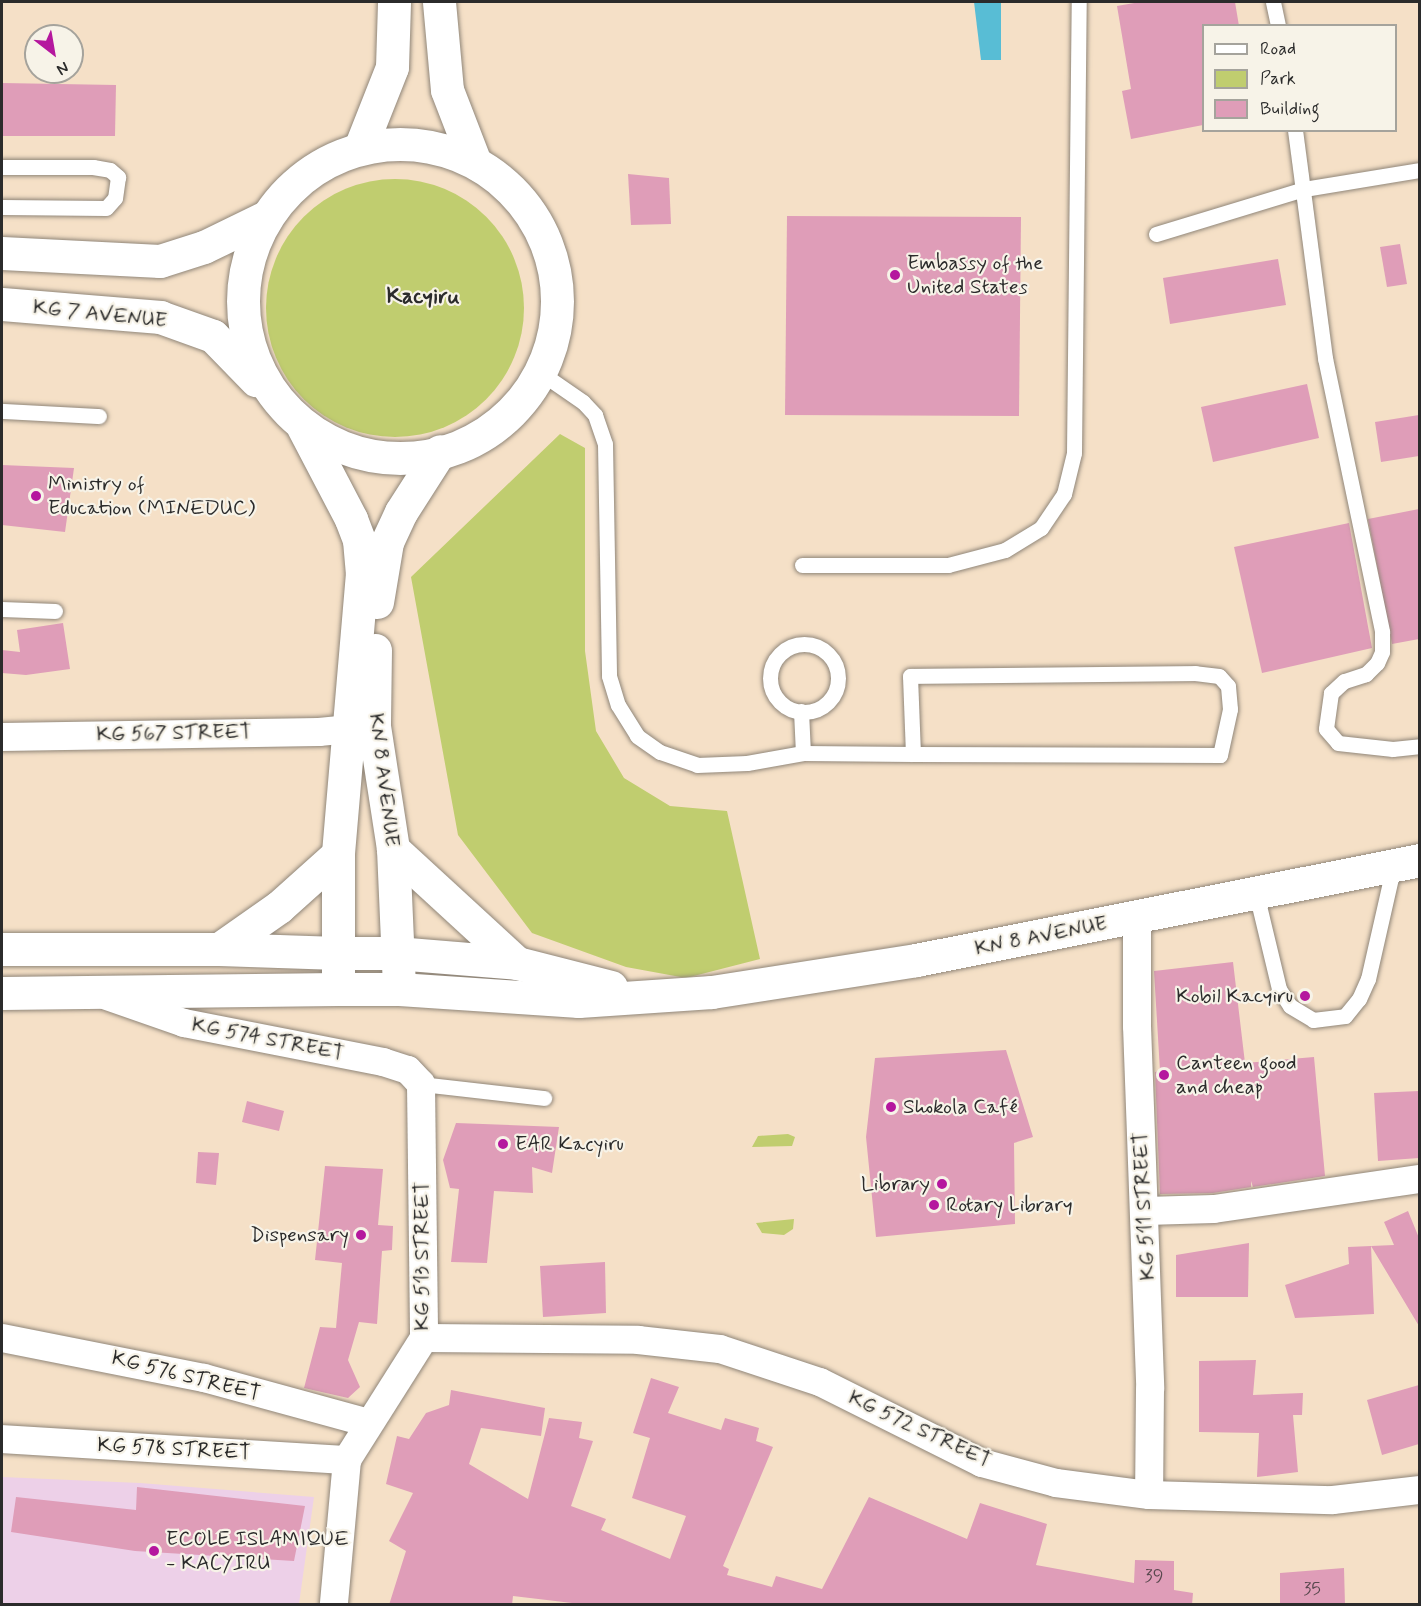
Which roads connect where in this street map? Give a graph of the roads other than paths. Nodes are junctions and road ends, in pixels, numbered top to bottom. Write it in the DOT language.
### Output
graph roads {
  1 [pos="394,2"];
  2 [pos="439,2"];
  3 [pos="1079,2"];
  4 [pos="1273,2"];
  5 [pos="1278,24"];
  6 [pos="1295,132"];
  7 [pos="360,148"];
  8 [pos="474,160"];
  9 [pos="2,167"];
  10 [pos="1419,170"];
  11 [pos="1304,189"];
  12 [pos="2,207"];
  13 [pos="266,217"];
  14 [pos="1156,234"];
  15 [pos="2,253"];
  16 [pos="2,304"];
  17 [pos="542,373"];
  18 [pos="277,401"];
  19 [pos="2,411"];
  20 [pos="99,416"];
  21 [pos="303,427"];
  22 [pos="440,451"];
  23 [pos="802,565"];
  24 [pos="2,609"];
  25 [pos="56,611"];
  26 [pos="801,711"];
  27 [pos="361,728"];
  28 [pos="2,737"];
  29 [pos="1419,746"];
  30 [pos="803,753"];
  31 [pos="913,754"];
  32 [pos="393,849"];
  33 [pos="338,854"];
  34 [pos="1407,862"];
  35 [pos="1256,893"];
  36 [pos="1137,918"];
  37 [pos="2,949"];
  38 [pos="219,949"];
  39 [pos="338,953"];
  40 [pos="396,953"];
  41 [pos="517,963"];
  42 [pos="338,989"];
  43 [pos="399,989"];
  44 [pos="94,991"];
  45 [pos="2,993"];
  46 [pos="660,997"];
  47 [pos="422,1093"];
  48 [pos="544,1098"];
  49 [pos="1419,1179"];
  50 [pos="1146,1211"];
  51 [pos="2,1338"];
  52 [pos="424,1338"];
  53 [pos="368,1423"];
  54 [pos="2,1439"];
  55 [pos="347,1460"];
  56 [pos="1419,1490"];
  57 [pos="1149,1495"];
  58 [pos="334,1605"];
  1 -- 7 [label="main road"];
  2 -- 8 [label="main road"];
  3 -- 23 [label="lane"];
  4 -- 5 [label="lane"];
  6 -- 11 [label="lane"];
  7 -- 8 [label="main road"];
  7 -- 13 [label="main road"];
  8 -- 17 [label="main road"];
  9 -- 12 [label="lane"];
  10 -- 11 [label="lane"];
  11 -- 14 [label="lane"];
  11 -- 29 [label="lane"];
  13 -- 15 [label="main road"];
  13 -- 18 [label="main road"];
  16 -- 18 [label="main road, KG 7 AVENUE"];
  17 -- 22 [label="main road"];
  17 -- 30 [label="lane"];
  18 -- 21 [label="main road, KG 7 AVENUE"];
  19 -- 20 [label="lane"];
  21 -- 22 [label="main road"];
  21 -- 27 [label="main road"];
  22 -- 27 [label="main road, KN 8 AVENUE"];
  24 -- 25 [label="lane"];
  26 -- 26 [label="lane"];
  26 -- 30 [label="lane"];
  27 -- 28 [label="street, KG 567 STREET"];
  27 -- 32 [label="main road, KN 8 AVENUE"];
  27 -- 33 [label="main road"];
  30 -- 31 [label="lane"];
  31 -- 31 [label="lane"];
  32 -- 40 [label="main road, KN 8 AVENUE"];
  32 -- 41 [label="main road"];
  33 -- 38 [label="main road"];
  33 -- 39 [label="main road"];
  34 -- 35 [label="main road, KN 8 AVENUE"];
  34 -- 35 [label="lane"];
  35 -- 36 [label="main road, KN 8 AVENUE"];
  36 -- 46 [label="main road, KN 8 AVENUE"];
  36 -- 50 [label="street, KG 511 STREET"];
  37 -- 38 [label="main road"];
  38 -- 39 [label="main road"];
  39 -- 40 [label="main road"];
  39 -- 42 [label="main road"];
  40 -- 41 [label="main road, KN 8 AVENUE"];
  40 -- 43 [label="main road, KN 8 AVENUE"];
  41 -- 46 [label="main road, KN 8 AVENUE"];
  42 -- 43 [label="main road, KG 574 STREET"];
  42 -- 44 [label="main road, KG 574 STREET"];
  43 -- 46 [label="main road, KN 8 AVENUE"];
  44 -- 45 [label="main road, KG 574 STREET"];
  44 -- 47 [label="street, KG 574 STREET"];
  47 -- 48 [label="lane"];
  47 -- 52 [label="street, KG 513 STREET"];
  49 -- 50 [label="street"];
  50 -- 57 [label="street, KG 511 STREET"];
  51 -- 53 [label="street, KG 576 STREET"];
  52 -- 53 [label="street, KG 513 STREET"];
  52 -- 57 [label="street, KG 572 STREET"];
  53 -- 55 [label="street, KG 513 STREET"];
  54 -- 55 [label="street, KG 578 STREET"];
  55 -- 58 [label="street, KG 513 STREET"];
  56 -- 57 [label="street, KG 572 STREET"];
}
